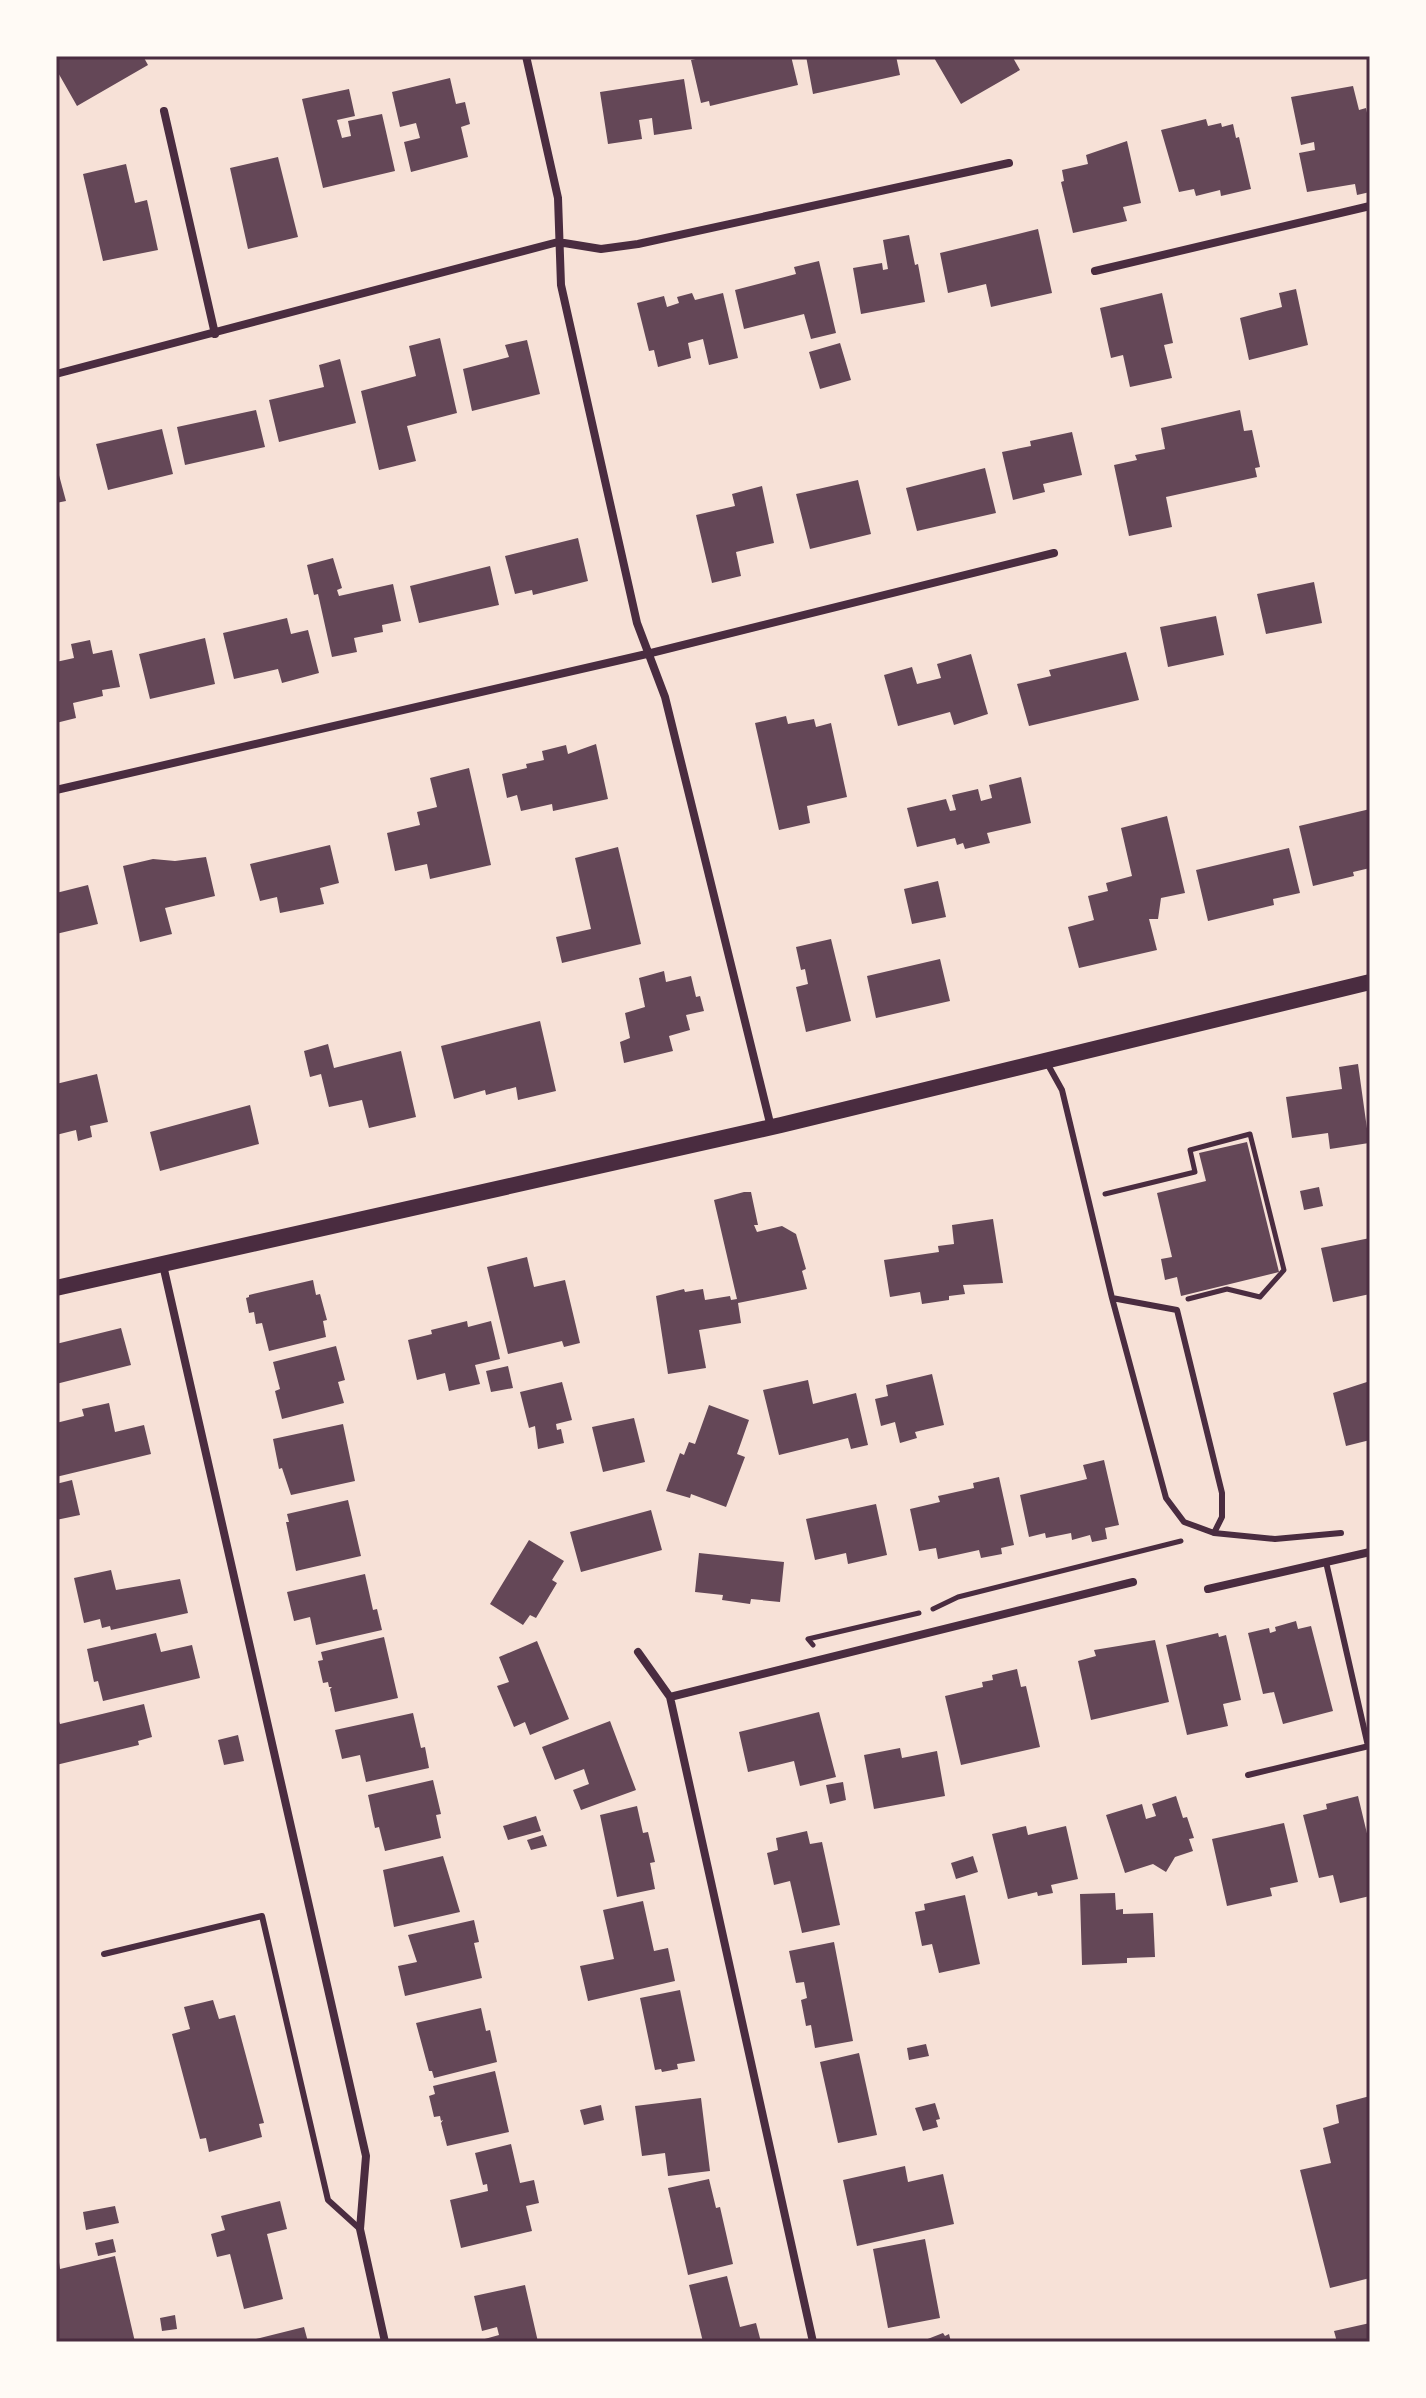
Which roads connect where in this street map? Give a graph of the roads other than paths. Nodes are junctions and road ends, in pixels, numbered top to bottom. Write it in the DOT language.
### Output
graph roads {
  1 [pos="526,56"];
  2 [pos="164,111"];
  3 [pos="1009,163"];
  4 [pos="1370,206"];
  5 [pos="558,242"];
  6 [pos="1095,271"];
  7 [pos="215,334"];
  8 [pos="56,374"];
  9 [pos="1054,553"];
  10 [pos="651,653"];
  11 [pos="56,790"];
  12 [pos="1370,982"];
  13 [pos="1045,1060"];
  14 [pos="771,1127"];
  15 [pos="163,1264"];
  16 [pos="56,1288"];
  17 [pos="1112,1298"];
  18 [pos="1214,1533"];
  19 [pos="1341,1533"];
  20 [pos="1370,1552"];
  21 [pos="1326,1562"];
  22 [pos="1133,1582"];
  23 [pos="1208,1589"];
  24 [pos="638,1652"];
  25 [pos="670,1697"];
  26 [pos="1369,1746"];
  27 [pos="1248,1775"];
  28 [pos="104,1954"];
  29 [pos="360,2229"];
  30 [pos="385,2342"];
  31 [pos="813,2342"];
  1 -- 5 [label="street"];
  2 -- 7 [label="street"];
  3 -- 5 [label="street"];
  4 -- 6 [label="street"];
  5 -- 7 [label="street"];
  5 -- 10 [label="street"];
  7 -- 8 [label="street"];
  9 -- 10 [label="street"];
  10 -- 11 [label="street"];
  10 -- 14 [label="street"];
  12 -- 13 [label="main road"];
  13 -- 14 [label="main road"];
  13 -- 17 [label="lane"];
  14 -- 15 [label="main road"];
  15 -- 16 [label="main road"];
  15 -- 29 [label="street"];
  17 -- 18 [label="lane"];
  17 -- 18 [label="lane"];
  18 -- 19 [label="lane"];
  20 -- 21 [label="street"];
  21 -- 23 [label="street"];
  21 -- 26 [label="lane"];
  22 -- 25 [label="street"];
  24 -- 25 [label="street"];
  25 -- 31 [label="street"];
  26 -- 27 [label="lane"];
  28 -- 29 [label="lane"];
  29 -- 30 [label="street"];
}
